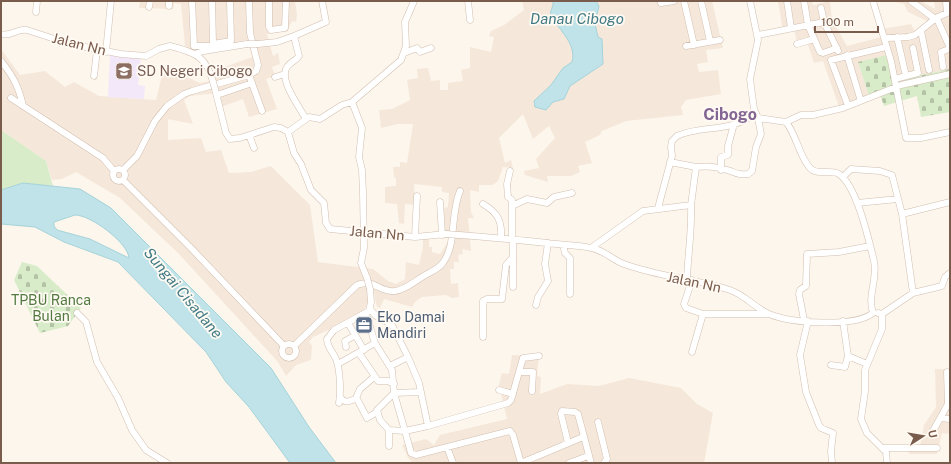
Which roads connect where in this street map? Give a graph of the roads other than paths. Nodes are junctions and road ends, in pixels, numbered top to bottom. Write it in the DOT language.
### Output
graph roads {
  1 [pos="37,1"];
  2 [pos="110,1"];
  3 [pos="192,1"];
  4 [pos="212,1"];
  5 [pos="230,1"];
  6 [pos="249,1"];
  7 [pos="269,1"];
  8 [pos="286,1"];
  9 [pos="322,1"];
  10 [pos="414,1"];
  11 [pos="468,1"];
  12 [pos="674,1"];
  13 [pos="684,1"];
  14 [pos="701,1"];
  15 [pos="750,1"];
  16 [pos="787,1"];
  17 [pos="804,1"];
  18 [pos="873,1"];
  19 [pos="911,1"];
  20 [pos="946,1"];
  21 [pos="661,4"];
  22 [pos="821,8"];
  23 [pos="36,12"];
  24 [pos="936,18"];
  25 [pos="470,20"];
  26 [pos="824,22"];
  27 [pos="808,25"];
  28 [pos="791,28"];
  29 [pos="921,31"];
  30 [pos="1,34"];
  31 [pos="758,35"];
  32 [pos="294,36"];
  33 [pos="897,37"];
  34 [pos="888,38"];
  35 [pos="720,40"];
  36 [pos="814,40"];
  37 [pos="710,42"];
  38 [pos="213,44"];
  39 [pos="797,44"];
  40 [pos="694,45"];
  41 [pos="686,46"];
  42 [pos="886,47"];
  43 [pos="431,48"];
  44 [pos="913,48"];
  45 [pos="949,48"];
  46 [pos="97,50"];
  47 [pos="106,52"];
  48 [pos="404,53"];
  49 [pos="194,54"];
  50 [pos="847,55"];
  51 [pos="1,61"];
  52 [pos="943,67"];
  53 [pos="929,70"];
  54 [pos="905,72"];
  55 [pos="285,74"];
  56 [pos="950,74"];
  57 [pos="249,75"];
  58 [pos="94,76"];
  59 [pos="275,77"];
  60 [pos="894,79"];
  61 [pos="252,83"];
  62 [pos="896,88"];
  63 [pos="220,94"];
  64 [pos="11,98"];
  65 [pos="860,98"];
  66 [pos="352,102"];
  67 [pos="847,103"];
  68 [pos="23,106"];
  69 [pos="262,111"];
  70 [pos="756,116"];
  71 [pos="306,119"];
  72 [pos="786,122"];
  73 [pos="734,124"];
  74 [pos="288,132"];
  75 [pos="950,132"];
  76 [pos="249,135"];
  77 [pos="254,148"];
  78 [pos="670,162"];
  79 [pos="696,167"];
  80 [pos="124,170"];
  81 [pos="721,170"];
  82 [pos="114,171"];
  83 [pos="510,172"];
  84 [pos="843,177"];
  85 [pos="123,180"];
  86 [pos="460,191"];
  87 [pos="572,193"];
  88 [pos="417,196"];
  89 [pos="898,199"];
  90 [pos="440,202"];
  91 [pos="950,202"];
  92 [pos="857,203"];
  93 [pos="483,204"];
  94 [pos="691,205"];
  95 [pos="512,206"];
  96 [pos="658,208"];
  97 [pos="902,214"];
  98 [pos="363,231"];
  99 [pos="444,235"];
  100 [pos="415,237"];
  101 [pos="501,237"];
  102 [pos="513,239"];
  103 [pos="548,243"];
  104 [pos="563,245"];
  105 [pos="870,246"];
  106 [pos="591,248"];
  107 [pos="513,257"];
  108 [pos="950,273"];
  109 [pos="689,280"];
  110 [pos="942,286"];
  111 [pos="950,286"];
  112 [pos="514,287"];
  113 [pos="913,293"];
  114 [pos="570,294"];
  115 [pos="536,305"];
  116 [pos="368,311"];
  117 [pos="77,313"];
  118 [pos="873,313"];
  119 [pos="702,314"];
  120 [pos="769,314"];
  121 [pos="882,314"];
  122 [pos="806,321"];
  123 [pos="843,321"];
  124 [pos="348,324"];
  125 [pos="354,336"];
  126 [pos="483,337"];
  127 [pos="376,343"];
  128 [pos="284,346"];
  129 [pos="294,346"];
  130 [pos="346,347"];
  131 [pos="361,352"];
  132 [pos="692,352"];
  133 [pos="539,356"];
  134 [pos="848,356"];
  135 [pos="408,357"];
  136 [pos="338,364"];
  137 [pos="867,364"];
  138 [pos="831,365"];
  139 [pos="390,366"];
  140 [pos="519,372"];
  141 [pos="947,372"];
  142 [pos="374,377"];
  143 [pos="394,384"];
  144 [pos="499,390"];
  145 [pos="532,391"];
  146 [pos="421,392"];
  147 [pos="394,393"];
  148 [pos="513,394"];
  149 [pos="356,398"];
  150 [pos="949,404"];
  151 [pos="377,412"];
  152 [pos="941,418"];
  153 [pos="950,419"];
  154 [pos="598,422"];
  155 [pos="428,426"];
  156 [pos="389,430"];
  157 [pos="405,431"];
  158 [pos="933,431"];
  159 [pos="583,437"];
  160 [pos="568,443"];
  161 [pos="389,446"];
  162 [pos="447,447"];
  163 [pos="883,448"];
  164 [pos="937,448"];
  165 [pos="588,456"];
  166 [pos="167,463"];
  167 [pos="453,463"];
  168 [pos="521,463"];
  169 [pos="569,463"];
  170 [pos="591,463"];
  171 [pos="604,463"];
  172 [pos="832,463"];
  173 [pos="887,463"];
  1 -- 23 [label="street"];
  2 -- 47 [label="street"];
  3 -- 38 [label="street"];
  4 -- 38 [label="street"];
  5 -- 38 [label="street"];
  6 -- 57 [label="street"];
  7 -- 8 [label="street"];
  9 -- 32 [label="street"];
  10 -- 48 [label="street"];
  11 -- 25 [label="street"];
  12 -- 21 [label="street"];
  13 -- 40 [label="street"];
  14 -- 37 [label="street"];
  15 -- 31 [label="street"];
  16 -- 28 [label="street"];
  17 -- 27 [label="street"];
  18 -- 42 [label="street"];
  19 -- 24 [label="street"];
  20 -- 24 [label="street"];
  22 -- 26 [label="street"];
  24 -- 29 [label="street"];
  24 -- 45 [label="street"];
  26 -- 27 [label="street"];
  26 -- 36 [label="street"];
  27 -- 28 [label="street"];
  27 -- 36 [label="street"];
  28 -- 31 [label="street"];
  29 -- 33 [label="street"];
  29 -- 53 [label="street"];
  30 -- 46 [label="street, Jalan Nn"];
  31 -- 70 [label="street"];
  32 -- 49 [label="street, bridge"];
  32 -- 55 [label="street"];
  33 -- 34 [label="street"];
  33 -- 54 [label="street"];
  35 -- 37 [label="street"];
  36 -- 39 [label="street"];
  37 -- 40 [label="street"];
  40 -- 41 [label="street"];
  42 -- 50 [label="street"];
  42 -- 60 [label="street"];
  43 -- 48 [label="street"];
  44 -- 60 [label="street"];
  45 -- 52 [label="street"];
  46 -- 47 [label="street, Jalan Nn"];
  46 -- 58 [label="street"];
  47 -- 49 [label="street, Jalan Nn"];
  48 -- 66 [label="street"];
  49 -- 76 [label="street, Jalan Nn, bridge"];
  50 -- 65 [label="street"];
  50 -- 67 [label="street"];
  51 -- 68 [label="street"];
  55 -- 59 [label="street"];
  55 -- 71 [label="street"];
  56 -- 62 [label="street"];
  57 -- 61 [label="street"];
  57 -- 80 [label="street"];
  60 -- 62 [label="street"];
  61 -- 63 [label="street"];
  61 -- 69 [label="street"];
  62 -- 72 [label="street"];
  62 -- 75 [label="street"];
  64 -- 68 [label="street"];
  66 -- 71 [label="street"];
  66 -- 98 [label="street"];
  68 -- 82 [label="street"];
  70 -- 72 [label="street"];
  70 -- 73 [label="street"];
  70 -- 81 [label="street"];
  71 -- 74 [label="street"];
  72 -- 84 [label="street"];
  73 -- 78 [label="street"];
  73 -- 81 [label="street"];
  74 -- 76 [label="street, Jalan Nn"];
  74 -- 98 [label="street, Jalan Nn"];
  76 -- 77 [label="street"];
  78 -- 79 [label="street"];
  78 -- 96 [label="street"];
  79 -- 81 [label="street"];
  79 -- 94 [label="street"];
  80 -- 82 [label="street"];
  80 -- 85 [label="street"];
  82 -- 85 [label="street"];
  83 -- 95 [label="street"];
  84 -- 89 [label="street"];
  84 -- 92 [label="street"];
  85 -- 128 [label="street"];
  86 -- 129 [label="street"];
  87 -- 95 [label="street"];
  88 -- 100 [label="street"];
  89 -- 92 [label="street"];
  89 -- 97 [label="street"];
  90 -- 99 [label="street"];
  91 -- 97 [label="street"];
  92 -- 105 [label="street"];
  93 -- 101 [label="street"];
  94 -- 96 [label="street"];
  94 -- 109 [label="street"];
  95 -- 102 [label="street"];
  96 -- 106 [label="street"];
  97 -- 113 [label="street"];
  98 -- 100 [label="street, Jalan Nn"];
  98 -- 116 [label="street, bridge"];
  99 -- 100 [label="street, Jalan Nn"];
  99 -- 101 [label="street, Jalan Nn, bridge"];
  101 -- 102 [label="street, Jalan Nn"];
  102 -- 103 [label="street, Jalan Nn"];
  102 -- 107 [label="street"];
  103 -- 104 [label="street, Jalan Nn"];
  103 -- 115 [label="street"];
  104 -- 106 [label="street, Jalan Nn"];
  104 -- 114 [label="street"];
  105 -- 118 [label="street"];
  105 -- 122 [label="street"];
  106 -- 109 [label="street, Jalan Nn"];
  107 -- 112 [label="street"];
  107 -- 126 [label="street"];
  108 -- 110 [label="street"];
  109 -- 119 [label="street"];
  109 -- 120 [label="street, Jalan Nn"];
  110 -- 111 [label="street"];
  110 -- 113 [label="street"];
  113 -- 121 [label="street"];
  116 -- 124 [label="street"];
  116 -- 127 [label="street"];
  116 -- 135 [label="street"];
  117 -- 166 [label="street"];
  118 -- 121 [label="street"];
  118 -- 123 [label="street, Jalan Nn"];
  119 -- 120 [label="street"];
  119 -- 132 [label="street"];
  120 -- 122 [label="street, Jalan Nn"];
  121 -- 137 [label="street"];
  122 -- 123 [label="street, Jalan Nn"];
  122 -- 172 [label="street"];
  123 -- 134 [label="street"];
  124 -- 125 [label="street"];
  124 -- 136 [label="street"];
  125 -- 130 [label="street"];
  125 -- 131 [label="street"];
  127 -- 131 [label="street"];
  127 -- 139 [label="street"];
  128 -- 129 [label="street"];
  128 -- 129 [label="street"];
  131 -- 136 [label="street"];
  131 -- 142 [label="street"];
  133 -- 140 [label="street"];
  134 -- 137 [label="street"];
  134 -- 138 [label="street"];
  135 -- 139 [label="street"];
  135 -- 146 [label="street"];
  136 -- 149 [label="street"];
  137 -- 163 [label="street"];
  139 -- 143 [label="street"];
  140 -- 145 [label="street"];
  140 -- 148 [label="street"];
  141 -- 150 [label="street"];
  142 -- 143 [label="street"];
  142 -- 149 [label="street"];
  143 -- 147 [label="street"];
  144 -- 148 [label="street"];
  146 -- 147 [label="street"];
  146 -- 155 [label="street"];
  147 -- 151 [label="street"];
  147 -- 157 [label="street"];
  148 -- 155 [label="street"];
  149 -- 151 [label="street"];
  150 -- 152 [label="street"];
  151 -- 156 [label="street"];
  152 -- 153 [label="street"];
  152 -- 158 [label="street"];
  154 -- 171 [label="street"];
  155 -- 157 [label="street"];
  156 -- 157 [label="street"];
  156 -- 161 [label="street"];
  157 -- 162 [label="street"];
  159 -- 160 [label="street"];
  159 -- 160 [label="street"];
  159 -- 165 [label="street"];
  160 -- 168 [label="street"];
  162 -- 167 [label="street"];
  162 -- 168 [label="street"];
  163 -- 164 [label="street"];
  163 -- 173 [label="street"];
  165 -- 169 [label="street"];
  165 -- 170 [label="street"];
}
